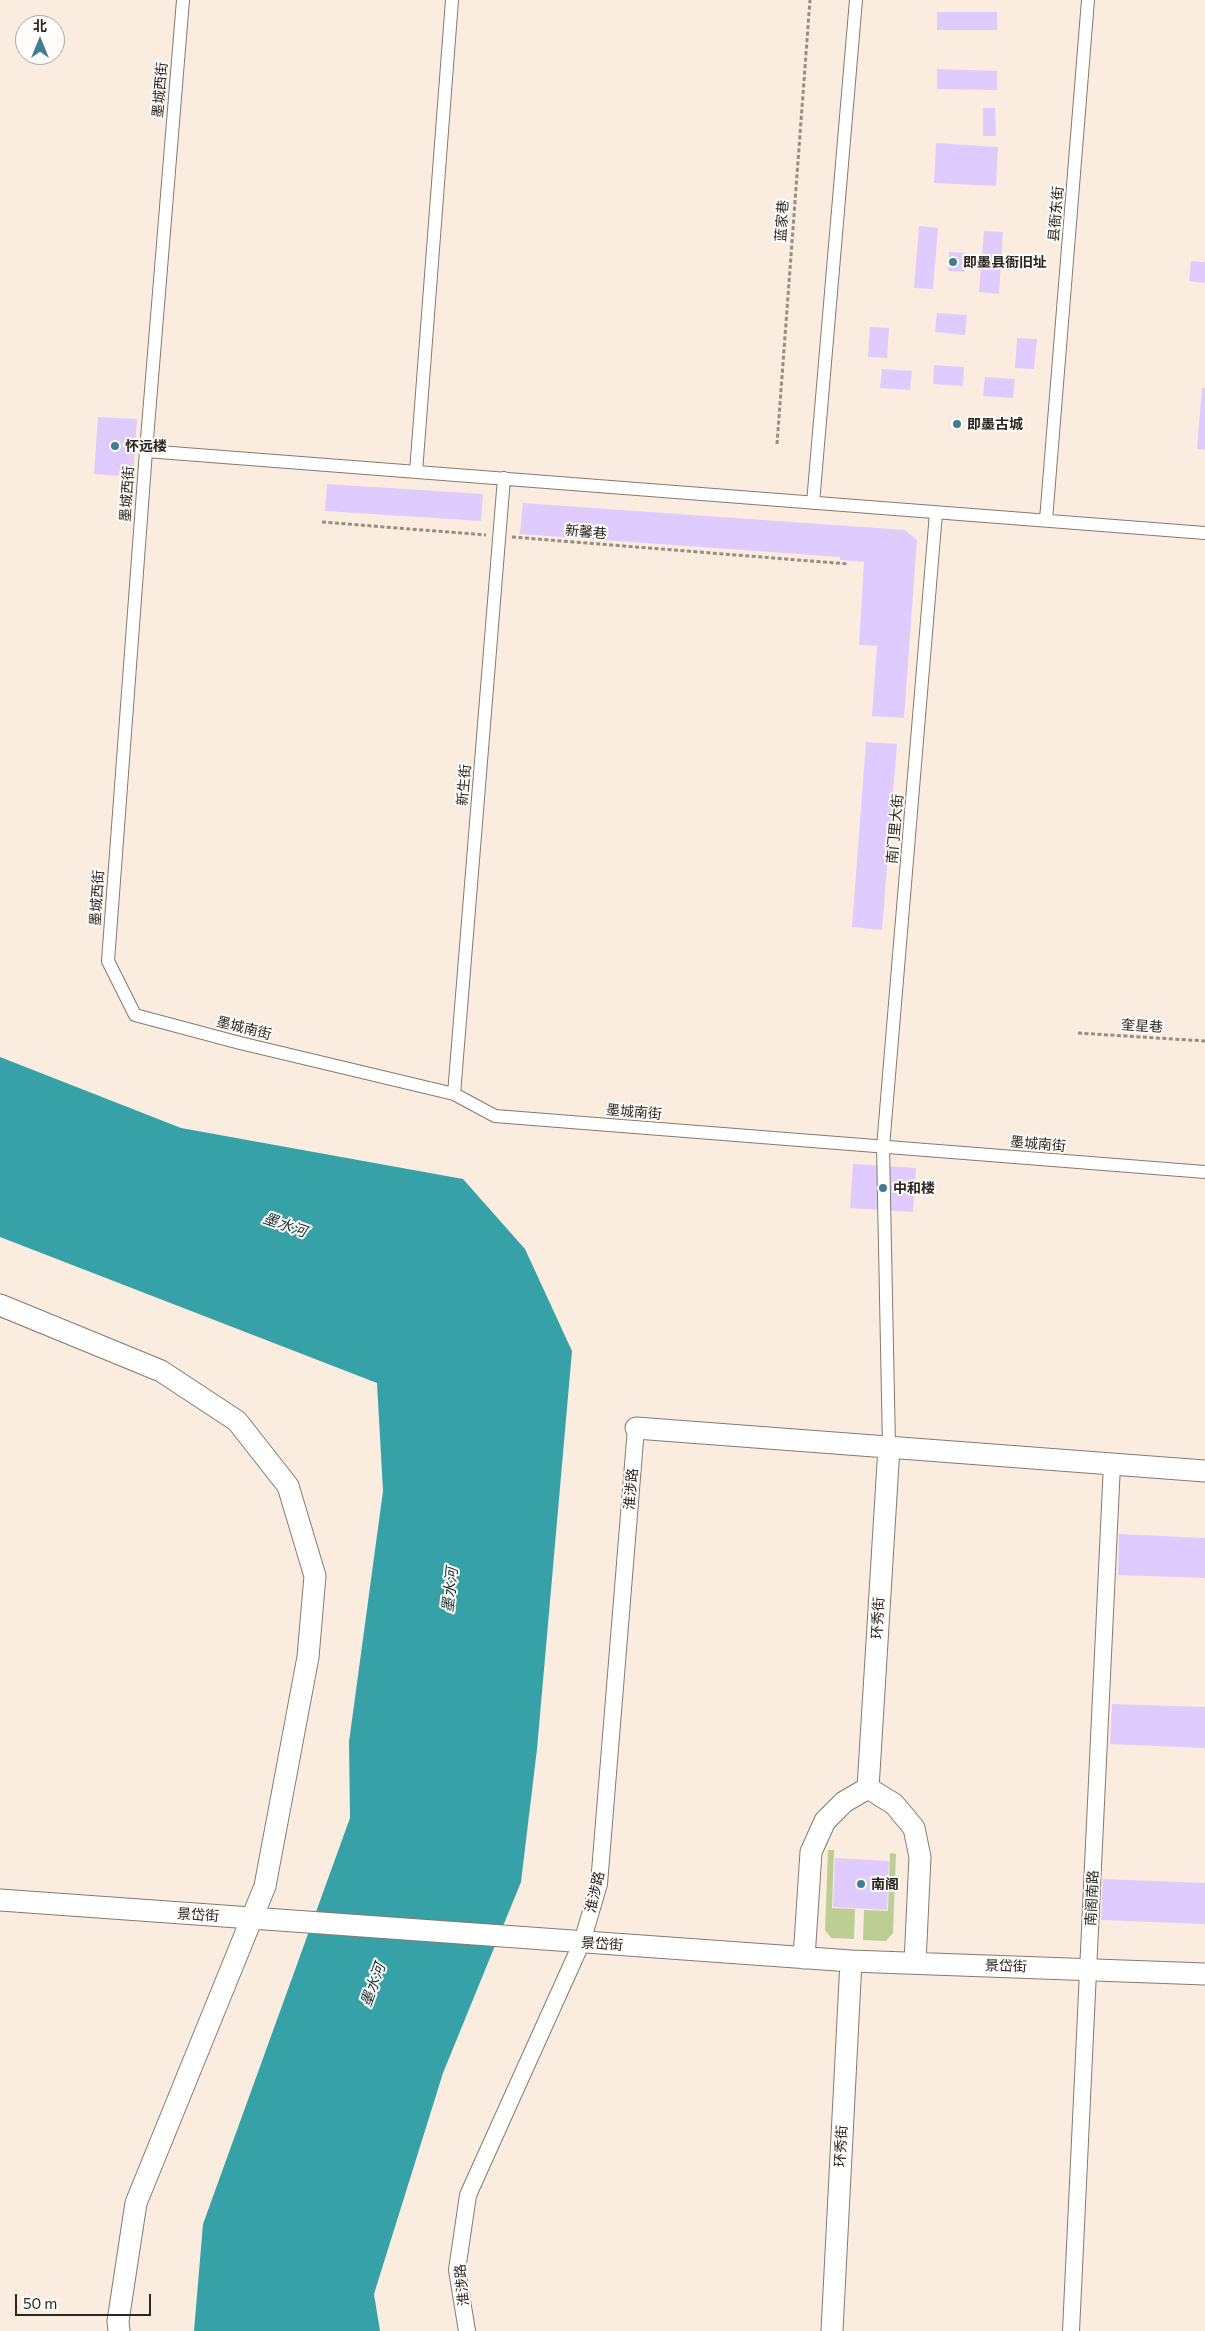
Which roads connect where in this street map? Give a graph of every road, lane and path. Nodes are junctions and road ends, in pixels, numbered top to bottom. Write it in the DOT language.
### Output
graph roads {
  1 [pos="183,0"];
  2 [pos="452,0"];
  3 [pos="810,0"];
  4 [pos="856,0"];
  5 [pos="1088,0"];
  6 [pos="777,444"];
  7 [pos="146,450"];
  8 [pos="416,472"];
  9 [pos="504,478"];
  10 [pos="813,503"];
  11 [pos="936,513"];
  12 [pos="1046,520"];
  13 [pos="322,522"];
  14 [pos="1205,533"];
  15 [pos="500,536"];
  16 [pos="848,564"];
  17 [pos="108,961"];
  18 [pos="1078,1033"];
  19 [pos="1205,1041"];
  20 [pos="454,1094"];
  21 [pos="884,1147"];
  22 [pos="1205,1172"];
  23 [pos="0,1305"];
  24 [pos="636,1428"];
  25 [pos="889,1447"];
  26 [pos="1112,1464"];
  27 [pos="1205,1470"];
  28 [pos="868,1788"];
  29 [pos="0,1900"];
  30 [pos="252,1920"];
  31 [pos="582,1942"];
  32 [pos="804,1958"];
  33 [pos="851,1961"];
  34 [pos="915,1962"];
  35 [pos="1088,1969"];
  36 [pos="1205,1974"];
  37 [pos="119,2331"];
  38 [pos="468,2331"];
  39 [pos="832,2331"];
  40 [pos="1070,2331"];
  1 -- 7 [label="street, 墨城西街"];
  2 -- 8 [label="street"];
  3 -- 6 [label="path, 蓝家巷"];
  4 -- 10 [label="street"];
  5 -- 12 [label="street, 县衙东街"];
  7 -- 8 [label="street"];
  7 -- 17 [label="street, 墨城西街"];
  8 -- 9 [label="street"];
  9 -- 10 [label="street"];
  9 -- 15 [label="street, 新生街"];
  10 -- 11 [label="street"];
  11 -- 12 [label="street"];
  11 -- 21 [label="street, 南门里大街"];
  12 -- 14 [label="street"];
  13 -- 15 [label="path, 新馨巷"];
  15 -- 16 [label="path, 新馨巷"];
  15 -- 20 [label="street, 新生街"];
  17 -- 20 [label="street, 墨城南街"];
  18 -- 19 [label="path, 奎星巷"];
  20 -- 21 [label="street, 墨城南街"];
  21 -- 22 [label="street, 墨城南街"];
  21 -- 25 [label="street, 南门里大街"];
  23 -- 30 [label="street"];
  24 -- 25 [label="street"];
  24 -- 31 [label="street, 淮涉路"];
  25 -- 26 [label="street"];
  25 -- 28 [label="street, 环秀街"];
  26 -- 27 [label="street"];
  26 -- 35 [label="street, 南阁南路"];
  28 -- 32 [label="street"];
  28 -- 34 [label="street"];
  29 -- 30 [label="street, 景岱街"];
  30 -- 31 [label="street, 景岱街"];
  30 -- 37 [label="street"];
  31 -- 32 [label="street, 景岱街"];
  31 -- 38 [label="street, 淮涉路"];
  32 -- 33 [label="street, 景岱街"];
  33 -- 34 [label="street, 景岱街"];
  33 -- 39 [label="street, 环秀街"];
  34 -- 35 [label="street, 景岱街"];
  35 -- 36 [label="street, 景岱街"];
  35 -- 40 [label="street, 南阁南路"];
}
